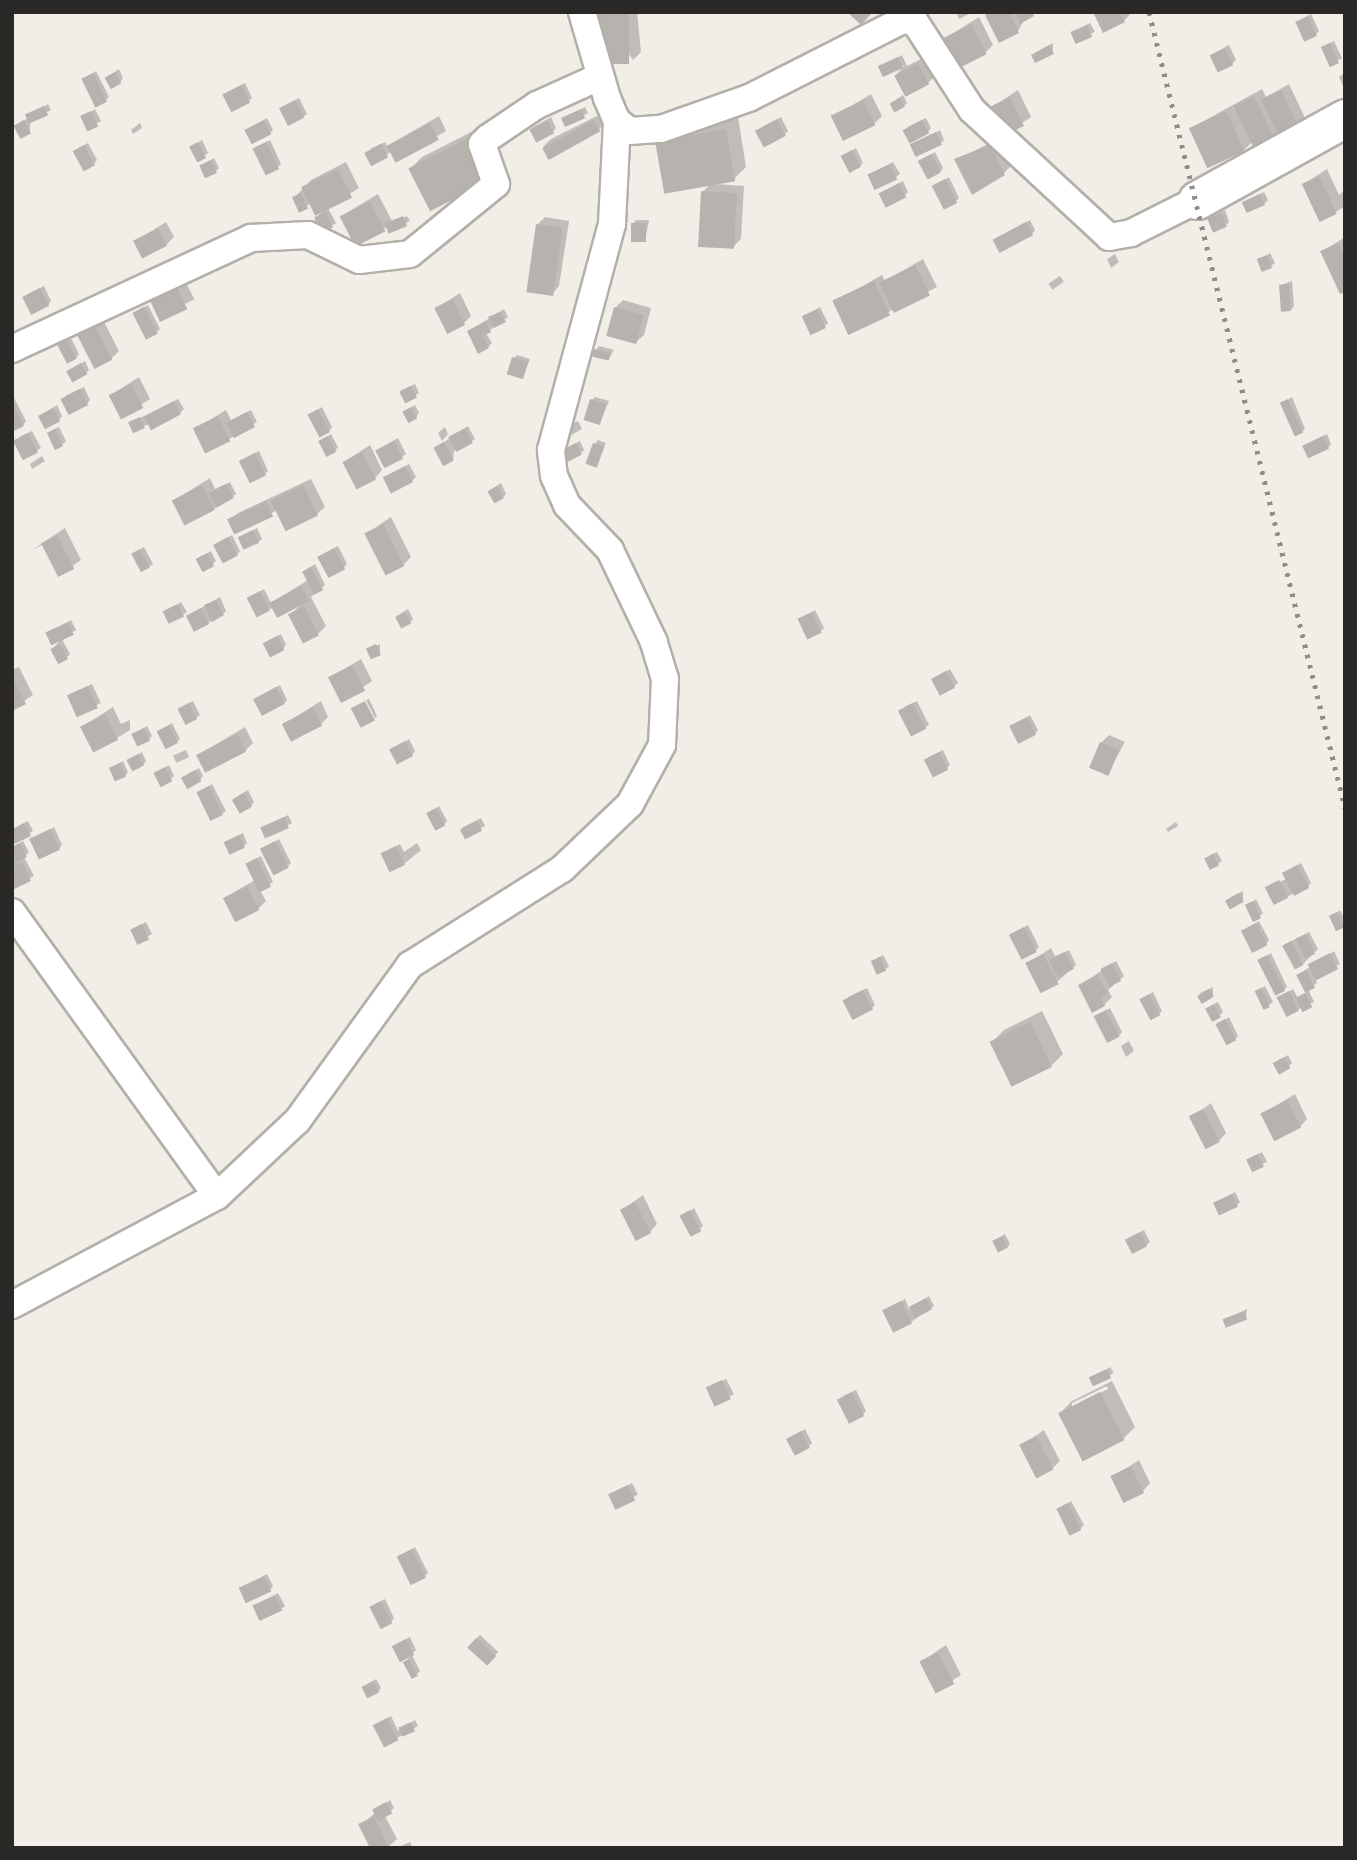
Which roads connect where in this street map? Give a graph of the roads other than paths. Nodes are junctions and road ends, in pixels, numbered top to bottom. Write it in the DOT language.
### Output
graph roads {
  1 [pos="582,12"];
  2 [pos="599,77"];
  3 [pos="1345,118"];
  4 [pos="617,121"];
  5 [pos="1196,200"];
  6 [pos="12,349"];
  7 [pos="12,912"];
  8 [pos="217,1196"];
  9 [pos="12,1305"];
  1 -- 2 [label="street"];
  2 -- 4 [label="street"];
  2 -- 6 [label="street"];
  3 -- 5 [label="street"];
  4 -- 5 [label="street"];
  4 -- 8 [label="street"];
  7 -- 8 [label="street"];
  8 -- 9 [label="street"];
}
